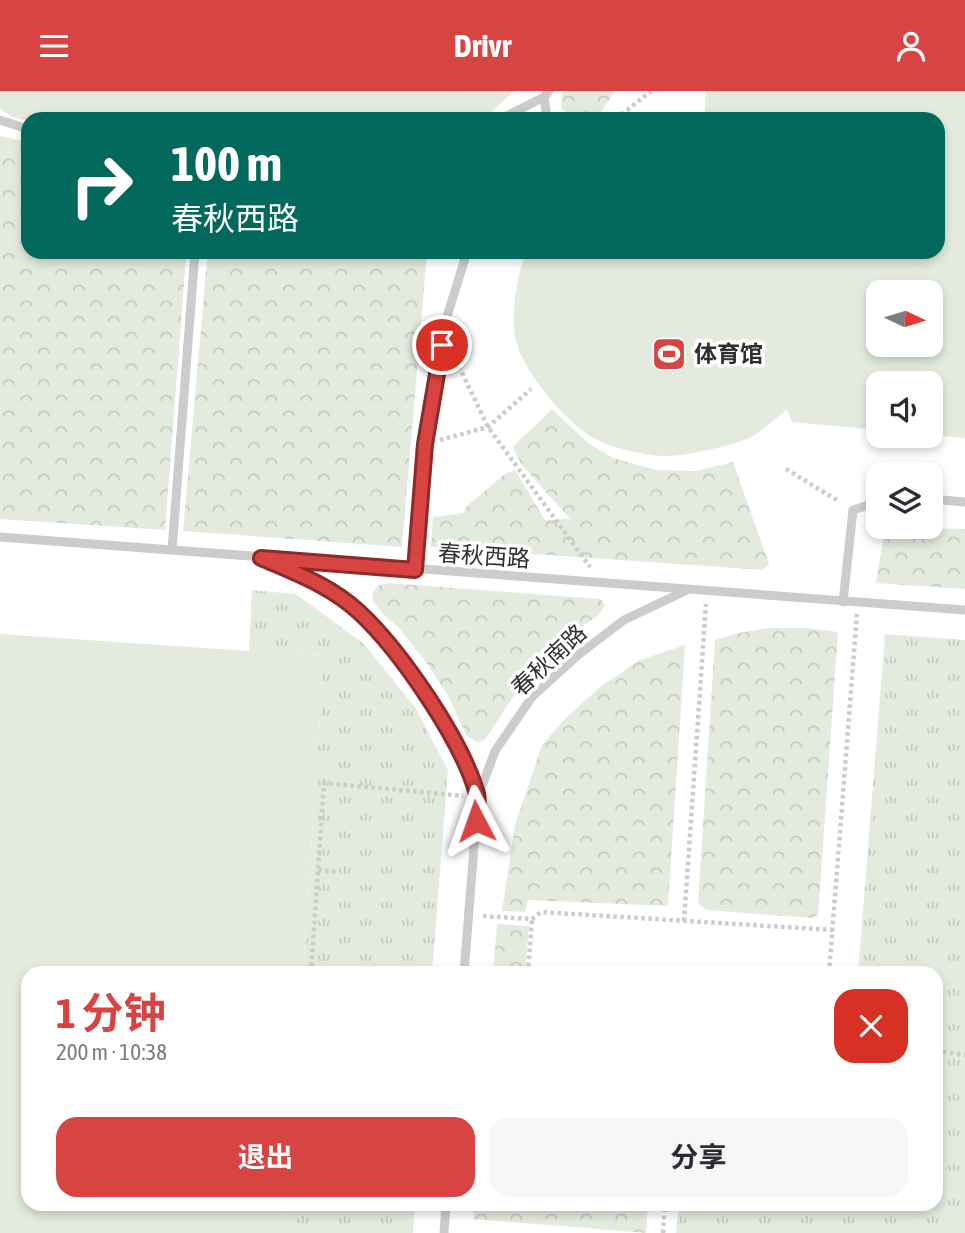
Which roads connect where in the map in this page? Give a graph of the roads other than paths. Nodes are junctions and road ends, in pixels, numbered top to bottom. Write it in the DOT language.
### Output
graph roads {
  1 [pos="547,94"];
  2 [pos="514,112"];
  3 [pos="547,112"];
  4 [pos="0,120"];
  5 [pos="21,127"];
  6 [pos="194,259"];
  7 [pos="465,259"];
  8 [pos="943,500"];
  9 [pos="965,502"];
  10 [pos="866,506"];
  11 [pos="0,537"];
  12 [pos="172,551"];
  13 [pos="261,558"];
  14 [pos="415,570"];
  15 [pos="686,591"];
  16 [pos="843,601"];
  17 [pos="965,610"];
  18 [pos="478,797"];
  19 [pos="464,966"];
  20 [pos="446,1211"];
  21 [pos="444,1233"];
  1 -- 2 [label="lane"];
  1 -- 3 [label="lane"];
  4 -- 5 [label="lane"];
  6 -- 12 [label="lane"];
  7 -- 14 [label="lane"];
  8 -- 9 [label="lane"];
  10 -- 16 [label="lane"];
  11 -- 12 [label="lane, 春秋西路"];
  12 -- 13 [label="lane, 春秋西路"];
  13 -- 14 [label="lane, 春秋西路"];
  13 -- 18 [label="lane, 春秋南路"];
  14 -- 15 [label="lane, 春秋西路"];
  15 -- 16 [label="lane, 春秋西路"];
  15 -- 18 [label="lane, 春秋南路"];
  16 -- 17 [label="lane, 春秋西路"];
  18 -- 19 [label="lane, 春秋南路"];
  20 -- 21 [label="lane"];
}
